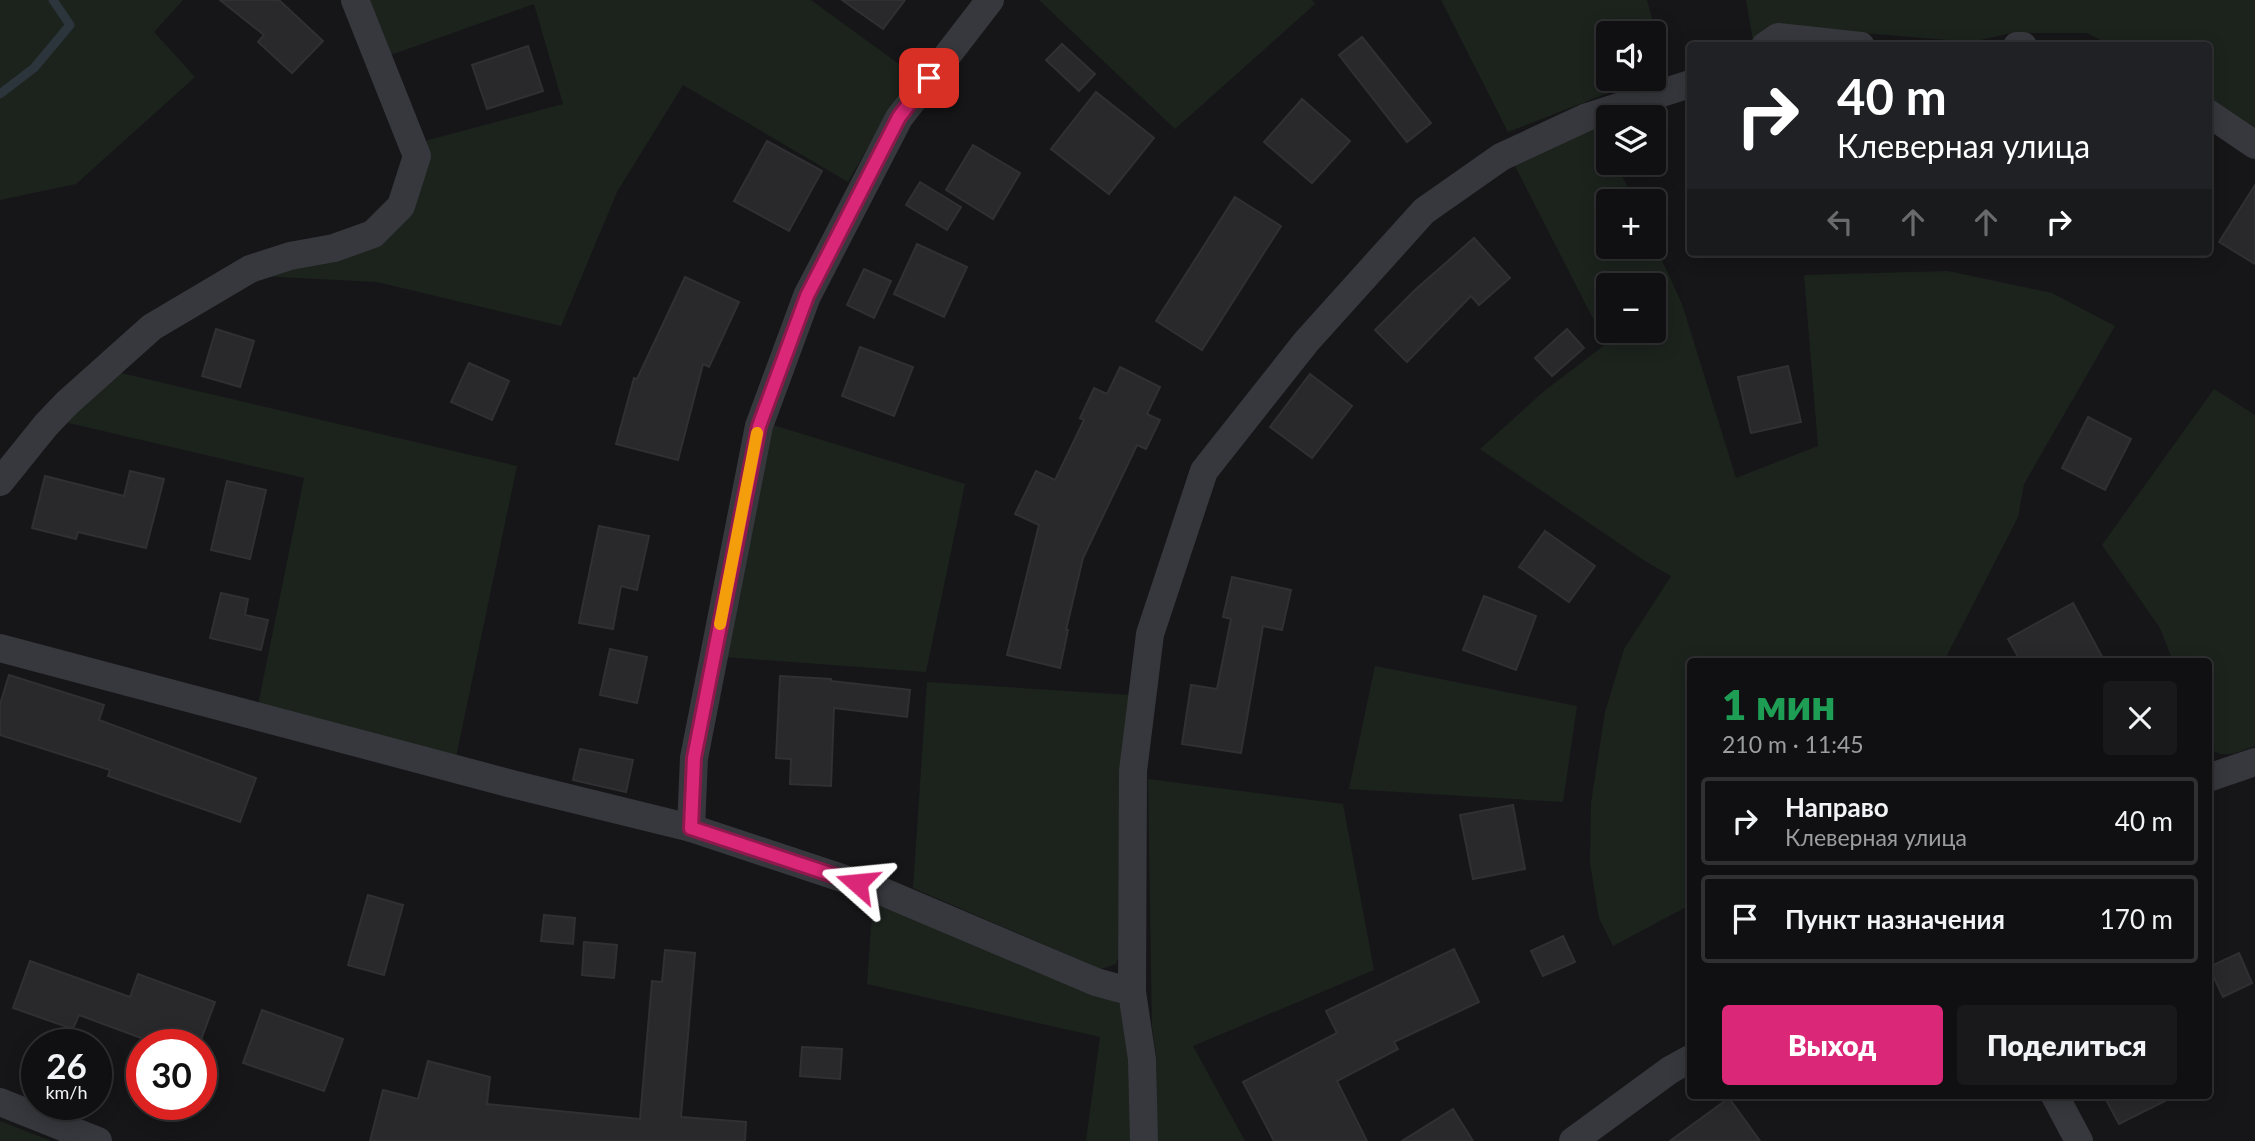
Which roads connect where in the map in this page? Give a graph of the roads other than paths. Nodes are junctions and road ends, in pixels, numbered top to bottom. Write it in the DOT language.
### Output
graph roads {
  1 [pos="355,0"];
  2 [pos="990,0"];
  3 [pos="1771,42"];
  4 [pos="1824,42"];
  5 [pos="1687,85"];
  6 [pos="2212,116"];
  7 [pos="2255,145"];
  8 [pos="0,482"];
  9 [pos="0,648"];
  10 [pos="2255,762"];
  11 [pos="2212,777"];
  12 [pos="691,828"];
  13 [pos="1132,992"];
  14 [pos="1687,1061"];
  15 [pos="2057,1099"];
  16 [pos="0,1102"];
  17 [pos="98,1141"];
  18 [pos="1144,1141"];
  19 [pos="1573,1141"];
  20 [pos="2080,1141"];
  1 -- 8 [label="street"];
  2 -- 12 [label="street"];
  3 -- 4 [label="street"];
  5 -- 13 [label="street"];
  6 -- 7 [label="street"];
  9 -- 12 [label="street"];
  10 -- 11 [label="street"];
  12 -- 13 [label="street"];
  13 -- 18 [label="street"];
  14 -- 19 [label="street"];
  15 -- 20 [label="street"];
  16 -- 17 [label="street"];
}
